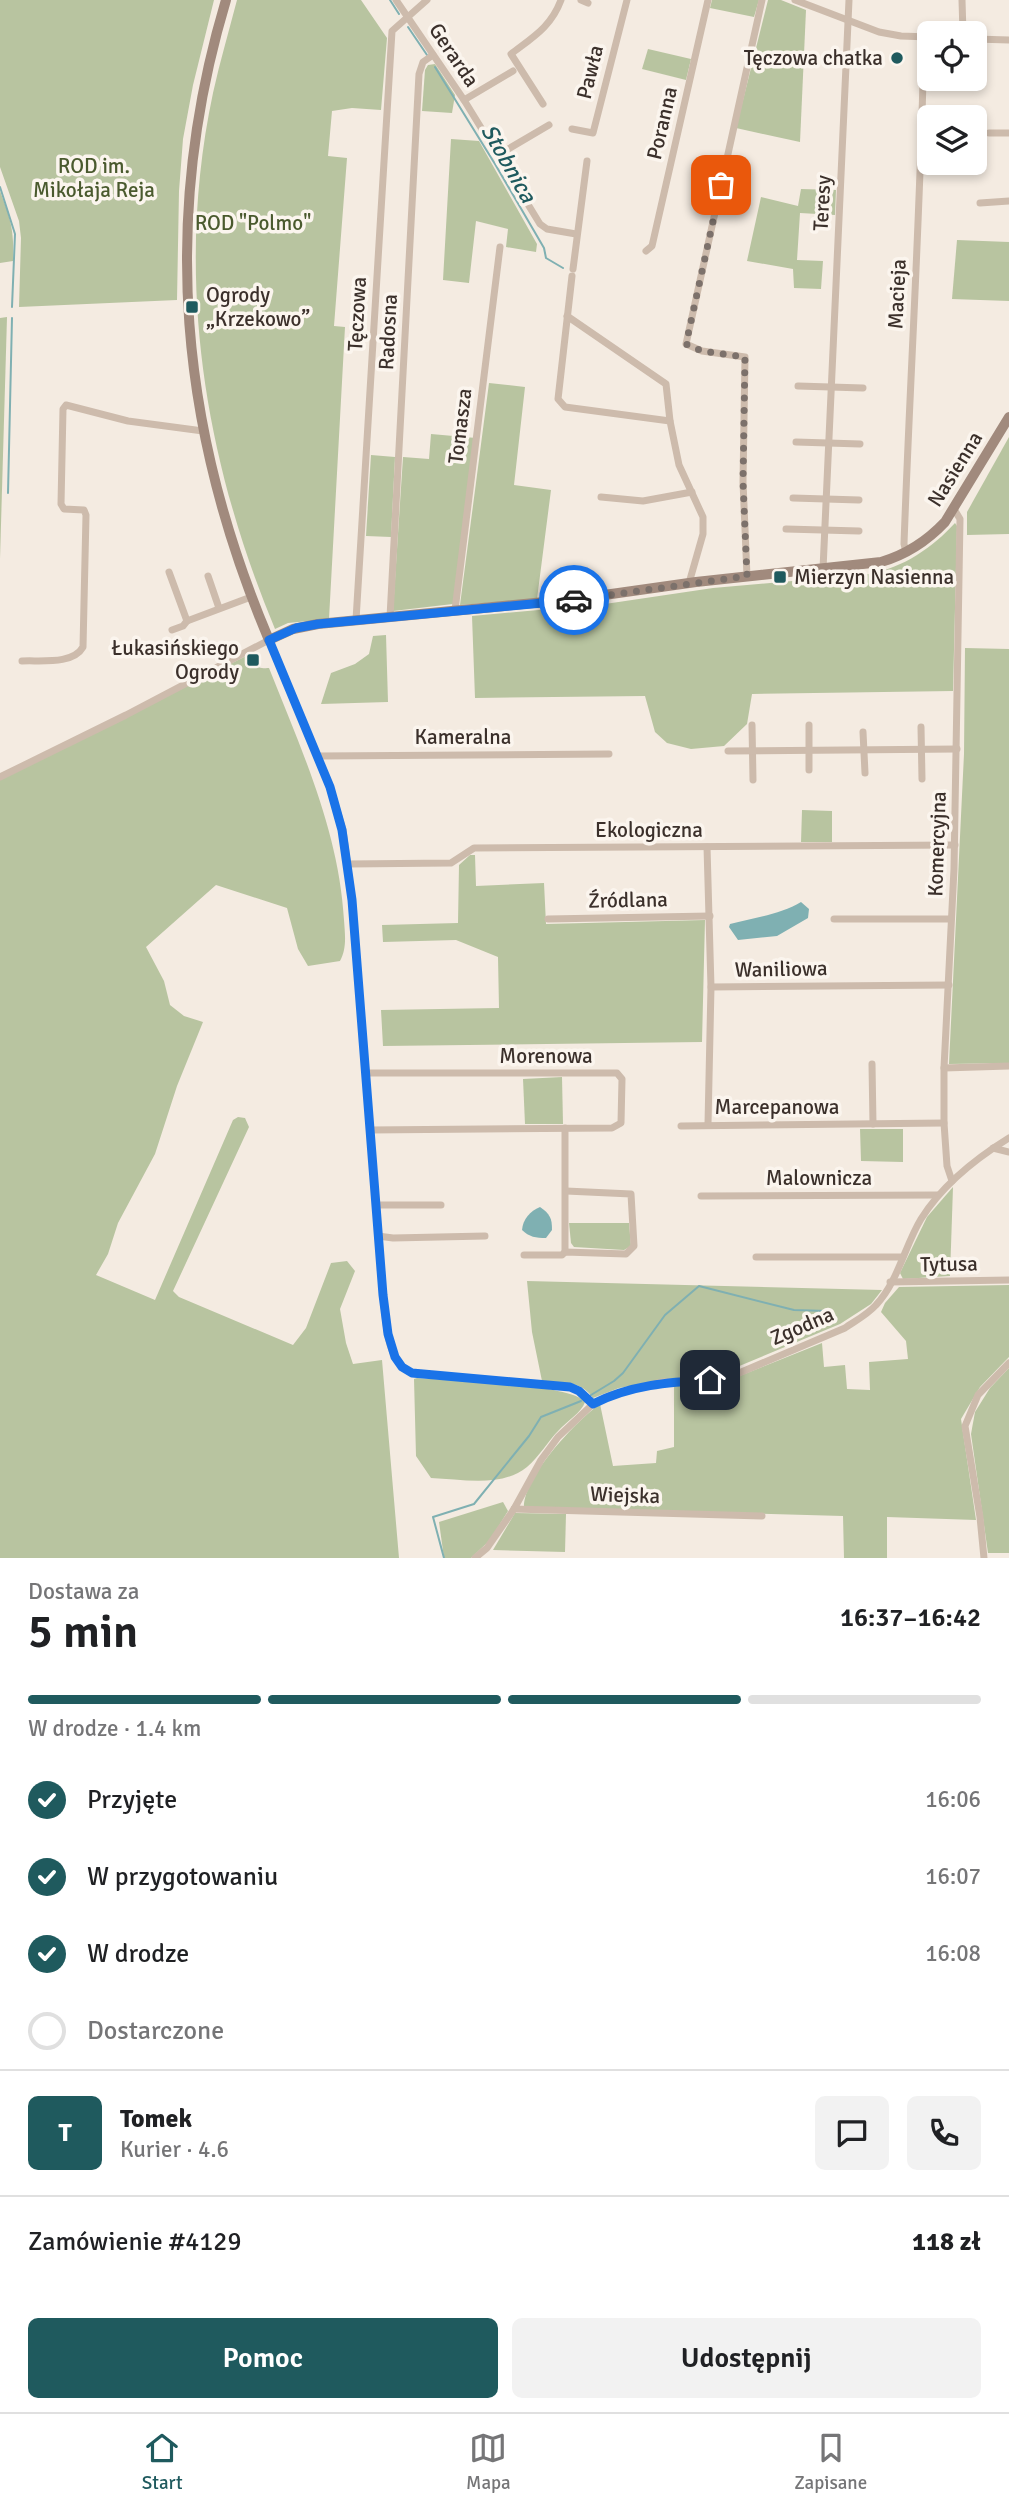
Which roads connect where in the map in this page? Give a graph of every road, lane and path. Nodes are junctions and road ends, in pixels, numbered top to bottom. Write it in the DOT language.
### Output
graph roads {
  1 [pos="226,0"];
  2 [pos="396,0"];
  3 [pos="427,0"];
  4 [pos="561,0"];
  5 [pos="627,0"];
  6 [pos="708,0"];
  7 [pos="762,0"];
  8 [pos="795,0"];
  9 [pos="849,0"];
  10 [pos="962,0"];
  11 [pos="408,16"];
  12 [pos="849,21"];
  13 [pos="963,21"];
  14 [pos="917,36"];
  15 [pos="987,39"];
  16 [pos="1009,40"];
  17 [pos="433,55"];
  18 [pos="513,71"];
  19 [pos="924,91"];
  20 [pos="464,100"];
  21 [pos="543,104"];
  22 [pos="550,125"];
  23 [pos="572,129"];
  24 [pos="989,132"];
  25 [pos="1009,133"];
  26 [pos="498,155"];
  27 [pos="587,160"];
  28 [pos="1009,201"];
  29 [pos="980,202"];
  30 [pos="576,234"];
  31 [pos="500,247"];
  32 [pos="646,251"];
  33 [pos="567,316"];
  34 [pos="798,386"];
  35 [pos="831,387"];
  36 [pos="863,388"];
  37 [pos="1009,417"];
  38 [pos="670,421"];
  39 [pos="202,431"];
  40 [pos="796,442"];
  41 [pos="828,443"];
  42 [pos="860,444"];
  43 [pos="692,492"];
  44 [pos="601,497"];
  45 [pos="793,498"];
  46 [pos="826,499"];
  47 [pos="859,500"];
  48 [pos="954,509"];
  49 [pos="786,529"];
  50 [pos="825,530"];
  51 [pos="859,531"];
  52 [pos="906,552"];
  53 [pos="823,569"];
  54 [pos="169,572"];
  55 [pos="208,576"];
  56 [pos="747,576"];
  57 [pos="689,583"];
  58 [pos="251,597"];
  59 [pos="219,608"];
  60 [pos="455,610"];
  61 [pos="390,617"];
  62 [pos="187,621"];
  63 [pos="356,621"];
  64 [pos="172,630"];
  65 [pos="264,642"];
  66 [pos="22,661"];
  67 [pos="752,725"];
  68 [pos="809,725"];
  69 [pos="921,727"];
  70 [pos="863,732"];
  71 [pos="957,749"];
  72 [pos="809,750"];
  73 [pos="864,750"];
  74 [pos="921,750"];
  75 [pos="729,751"];
  76 [pos="753,751"];
  77 [pos="609,754"];
  78 [pos="318,756"];
  79 [pos="809,770"];
  80 [pos="865,773"];
  81 [pos="0,777"];
  82 [pos="922,779"];
  83 [pos="753,780"];
  84 [pos="955,845"];
  85 [pos="707,847"];
  86 [pos="348,864"];
  87 [pos="710,916"];
  88 [pos="548,919"];
  89 [pos="834,919"];
  90 [pos="951,919"];
  91 [pos="949,985"];
  92 [pos="711,987"];
  93 [pos="872,1064"];
  94 [pos="1009,1066"];
  95 [pos="944,1068"];
  96 [pos="366,1073"];
  97 [pos="944,1123"];
  98 [pos="708,1124"];
  99 [pos="873,1124"];
  100 [pos="681,1126"];
  101 [pos="565,1128"];
  102 [pos="370,1130"];
  103 [pos="1009,1138"];
  104 [pos="993,1148"];
  105 [pos="1009,1152"];
  106 [pos="952,1181"];
  107 [pos="566,1191"];
  108 [pos="938,1195"];
  109 [pos="701,1196"];
  110 [pos="377,1205"];
  111 [pos="441,1205"];
  112 [pos="378,1236"];
  113 [pos="485,1236"];
  114 [pos="565,1252"];
  115 [pos="524,1255"];
  116 [pos="756,1257"];
  117 [pos="902,1257"];
  118 [pos="1009,1280"];
  119 [pos="890,1282"];
  120 [pos="1009,1363"];
  121 [pos="593,1404"];
  122 [pos="514,1509"];
  123 [pos="762,1516"];
  124 [pos="475,1558"];
  125 [pos="984,1558"];
  1 -- 39 [label="street"];
  2 -- 11 [label="street, Gerarda"];
  3 -- 11 [label="street, Tęczowa"];
  4 -- 21 [label="street"];
  5 -- 23 [label="street, Pawła"];
  6 -- 32 [label="street, Poranna"];
  7 -- 56 [label="street"];
  8 -- 12 [label="street"];
  9 -- 12 [label="street, Teresy"];
  10 -- 13 [label="street"];
  11 -- 17 [label="street, Gerarda"];
  11 -- 63 [label="street, Tęczowa"];
  12 -- 14 [label="street"];
  12 -- 35 [label="street, Teresy"];
  15 -- 16 [label="street"];
  17 -- 20 [label="street, Gerarda"];
  17 -- 61 [label="street, Radosna"];
  18 -- 20 [label="street"];
  19 -- 52 [label="street, Macieja"];
  20 -- 26 [label="street, Gerarda"];
  22 -- 26 [label="street"];
  24 -- 25 [label="street"];
  26 -- 30 [label="street, Gerarda"];
  27 -- 30 [label="street"];
  28 -- 29 [label="street"];
  30 -- 33 [label="street"];
  31 -- 60 [label="street, Tomasza"];
  33 -- 38 [label="street"];
  33 -- 38 [label="street"];
  34 -- 35 [label="street"];
  35 -- 36 [label="street"];
  35 -- 41 [label="street, Teresy"];
  37 -- 48 [label="street, Nasienna"];
  38 -- 43 [label="street"];
  39 -- 58 [label="street"];
  39 -- 66 [label="street"];
  40 -- 41 [label="street"];
  41 -- 42 [label="street"];
  41 -- 46 [label="street, Teresy"];
  43 -- 44 [label="street"];
  43 -- 57 [label="street"];
  45 -- 46 [label="street"];
  46 -- 47 [label="street"];
  46 -- 50 [label="street, Teresy"];
  48 -- 52 [label="street, Nasienna"];
  48 -- 71 [label="street, Komercyjna"];
  49 -- 50 [label="street"];
  50 -- 51 [label="street"];
  50 -- 53 [label="street, Teresy"];
  52 -- 53 [label="street, Nasienna"];
  53 -- 56 [label="street, Nasienna"];
  54 -- 62 [label="street"];
  55 -- 59 [label="street"];
  56 -- 57 [label="street, Nasienna"];
  57 -- 60 [label="street, Nasienna"];
  58 -- 59 [label="street"];
  58 -- 65 [label="street"];
  59 -- 62 [label="street"];
  60 -- 61 [label="street, Nasienna"];
  61 -- 63 [label="street, Nasienna"];
  62 -- 64 [label="street"];
  63 -- 65 [label="street, Nasienna"];
  65 -- 78 [label="street"];
  65 -- 81 [label="street"];
  67 -- 76 [label="street"];
  68 -- 72 [label="street"];
  69 -- 74 [label="street"];
  70 -- 73 [label="street"];
  71 -- 74 [label="street"];
  71 -- 84 [label="street, Komercyjna"];
  72 -- 73 [label="street"];
  72 -- 76 [label="street"];
  72 -- 79 [label="street"];
  73 -- 74 [label="street"];
  73 -- 80 [label="street"];
  74 -- 82 [label="street"];
  75 -- 76 [label="street"];
  76 -- 83 [label="street"];
  77 -- 78 [label="street, Kameralna"];
  78 -- 86 [label="street"];
  84 -- 85 [label="street, Ekologiczna"];
  84 -- 90 [label="street, Komercyjna"];
  85 -- 86 [label="street, Ekologiczna"];
  85 -- 87 [label="street, Waniliowa"];
  86 -- 96 [label="street"];
  87 -- 88 [label="street, Źródlana"];
  87 -- 92 [label="street, Waniliowa"];
  89 -- 90 [label="street"];
  90 -- 91 [label="street, Komercyjna"];
  91 -- 92 [label="street, Waniliowa"];
  91 -- 95 [label="street, Komercyjna"];
  92 -- 98 [label="street"];
  93 -- 99 [label="street"];
  94 -- 95 [label="street"];
  95 -- 97 [label="street, Komercyjna"];
  96 -- 101 [label="street, Morenowa"];
  96 -- 102 [label="street"];
  97 -- 99 [label="street, Marcepanowa"];
  97 -- 106 [label="street, Komercyjna"];
  98 -- 99 [label="street, Marcepanowa"];
  98 -- 100 [label="street, Marcepanowa"];
  101 -- 102 [label="street, Morenowa"];
  101 -- 107 [label="street"];
  102 -- 110 [label="street"];
  103 -- 104 [label="street, Zgodna"];
  104 -- 105 [label="street"];
  104 -- 106 [label="street, Zgodna"];
  106 -- 108 [label="street, Zgodna"];
  107 -- 114 [label="street"];
  107 -- 114 [label="street"];
  108 -- 109 [label="street, Malownicza"];
  108 -- 117 [label="street, Zgodna"];
  110 -- 111 [label="street"];
  110 -- 112 [label="street"];
  112 -- 113 [label="street"];
  112 -- 121 [label="street"];
  114 -- 115 [label="street"];
  116 -- 117 [label="street"];
  117 -- 119 [label="street, Zgodna"];
  118 -- 119 [label="street, Tytusa"];
  119 -- 121 [label="street, Zgodna"];
  120 -- 125 [label="street"];
  121 -- 122 [label="street, Zgodna"];
  122 -- 123 [label="street, Wiejska"];
  122 -- 124 [label="street, Zgodna"];
}
